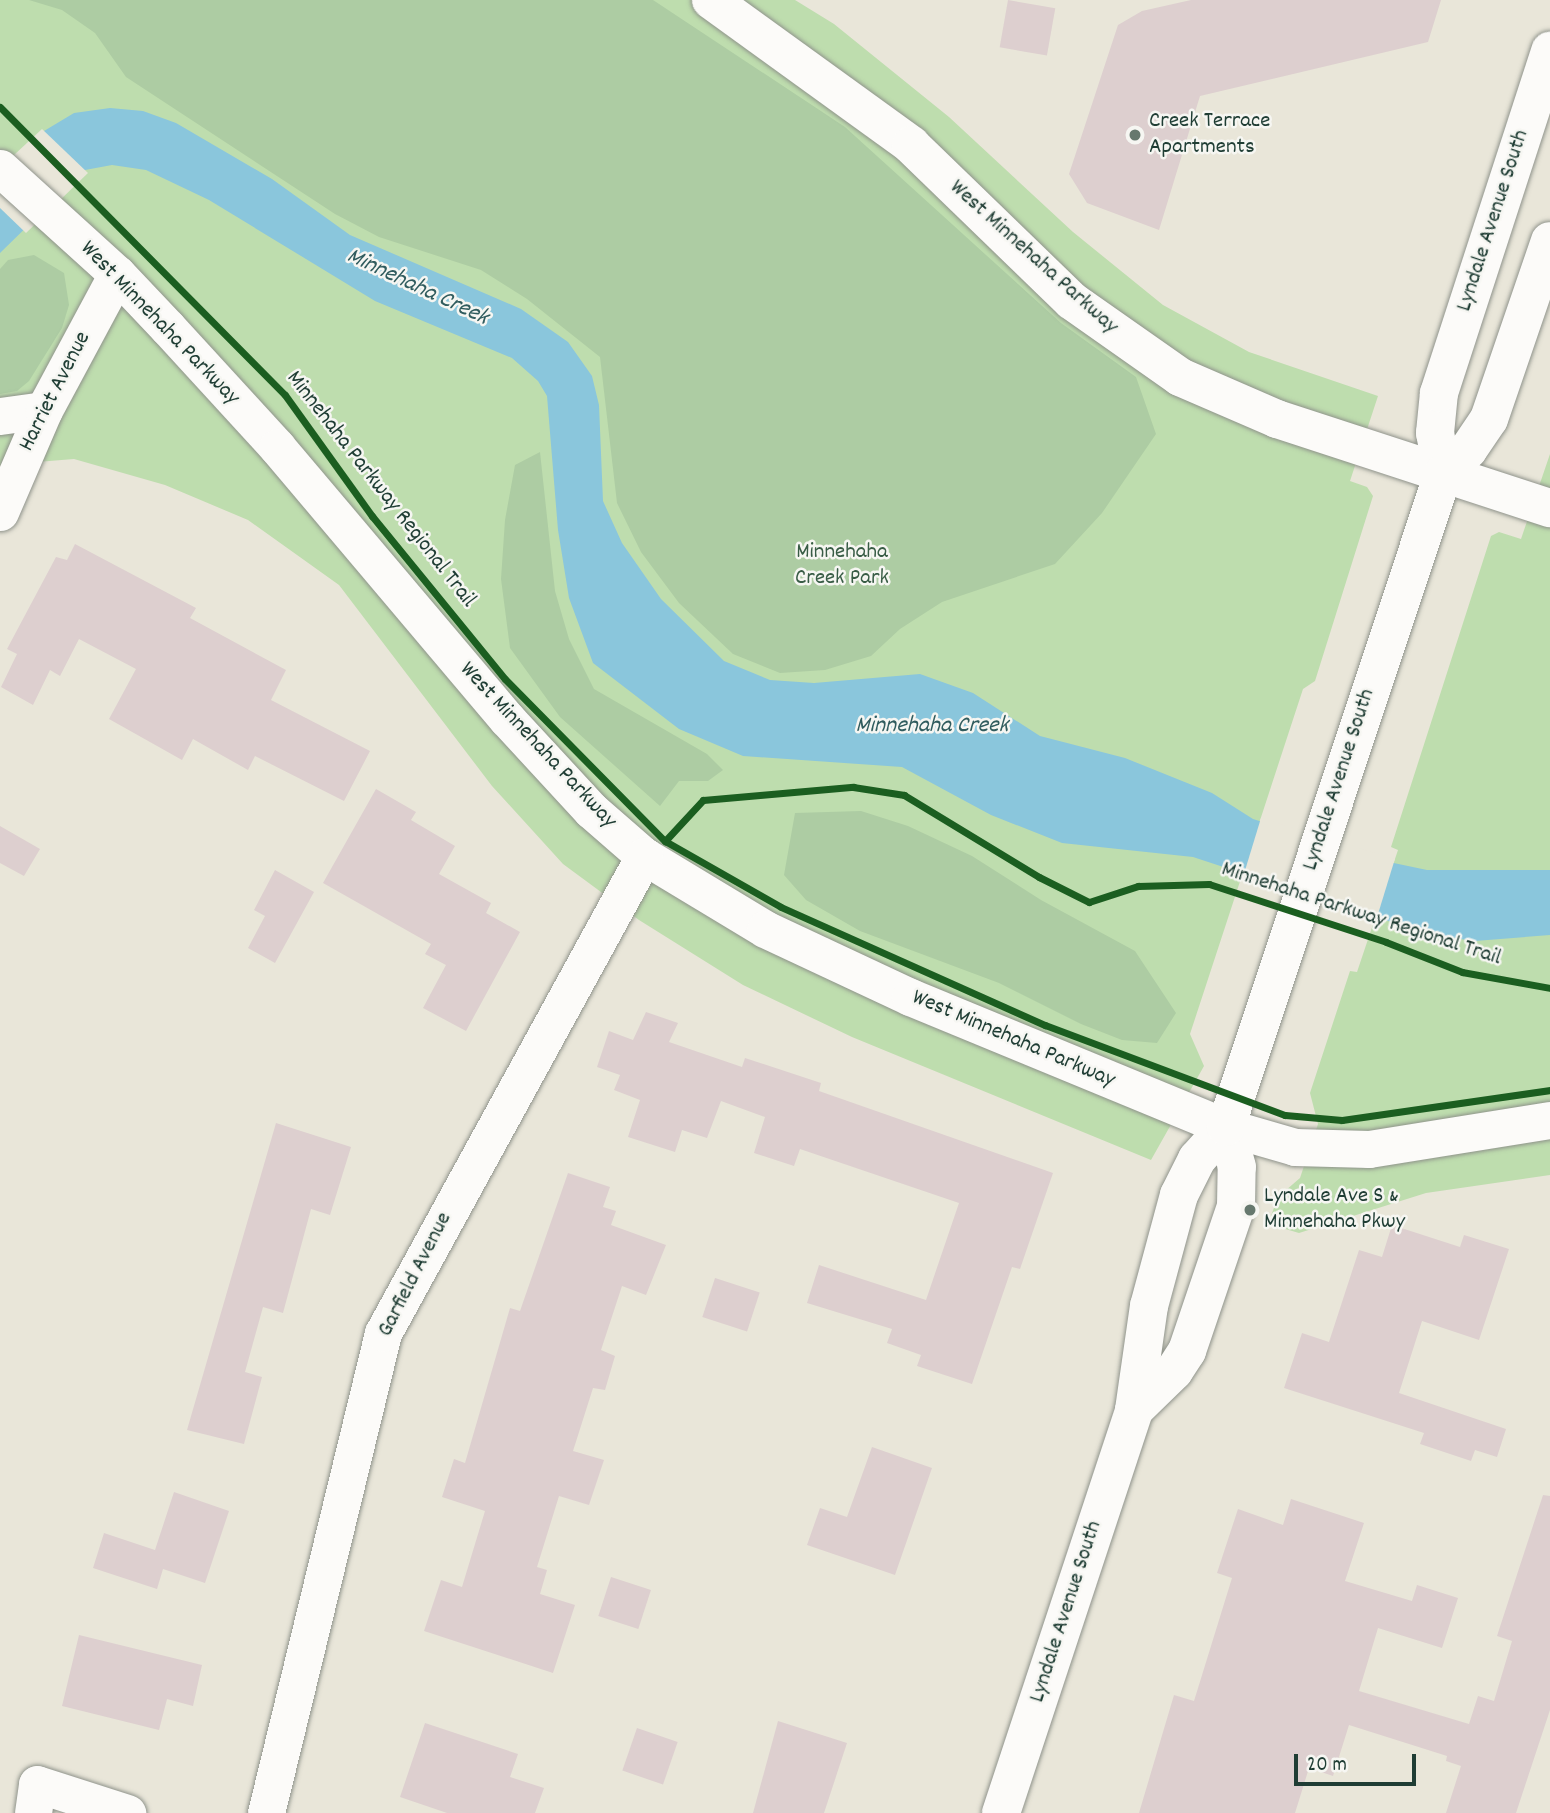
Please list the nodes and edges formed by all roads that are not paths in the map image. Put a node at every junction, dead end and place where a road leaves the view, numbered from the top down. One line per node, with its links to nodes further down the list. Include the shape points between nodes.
1 (711, 0): 8 (main road, West Minnehaha Parkway, via 911,145 1072,300 1130,345 1226,399)
2 (1550, 51): 8 (main road, Lyndale Avenue South, via 1438,393 1435,433)
3 (0, 168): 5 (street, West Minnehaha Parkway)
4 (1550, 241): 8 (main road, Lyndale Avenue South, via 1489,419 1468,450)
5 (117, 274): 6 (street, Harriet Avenue); 11 (street, West Minnehaha Parkway, via 277,447 507,719 591,810)
6 (44, 410): 7 (street); 10 (street, Harriet Avenue)
7 (0, 416)
8 (1443, 474): 9 (main road, West Minnehaha Parkway); 13 (main road, Lyndale Avenue South)
9 (1550, 508)
10 (0, 512)
11 (644, 856): 13 (street, West Minnehaha Parkway, via 765,929 910,997); 17 (street, Garfield Avenue, via 383,1333)
12 (1550, 1120): 13 (street, West Minnehaha Parkway, via 1346,1151 1294,1147)
13 (1226, 1127): 14 (main road, Lyndale Avenue South, via 1197,1159 1179,1195 1149,1306); 14 (main road, Lyndale Avenue South, via 1237,1167 1236,1206 1187,1351 1174,1371)
14 (1134, 1410): 18 (main road, Lyndale Avenue South)
15 (35, 1799): 16 (street)
16 (127, 1813)
17 (266, 1813)
18 (1001, 1813)

